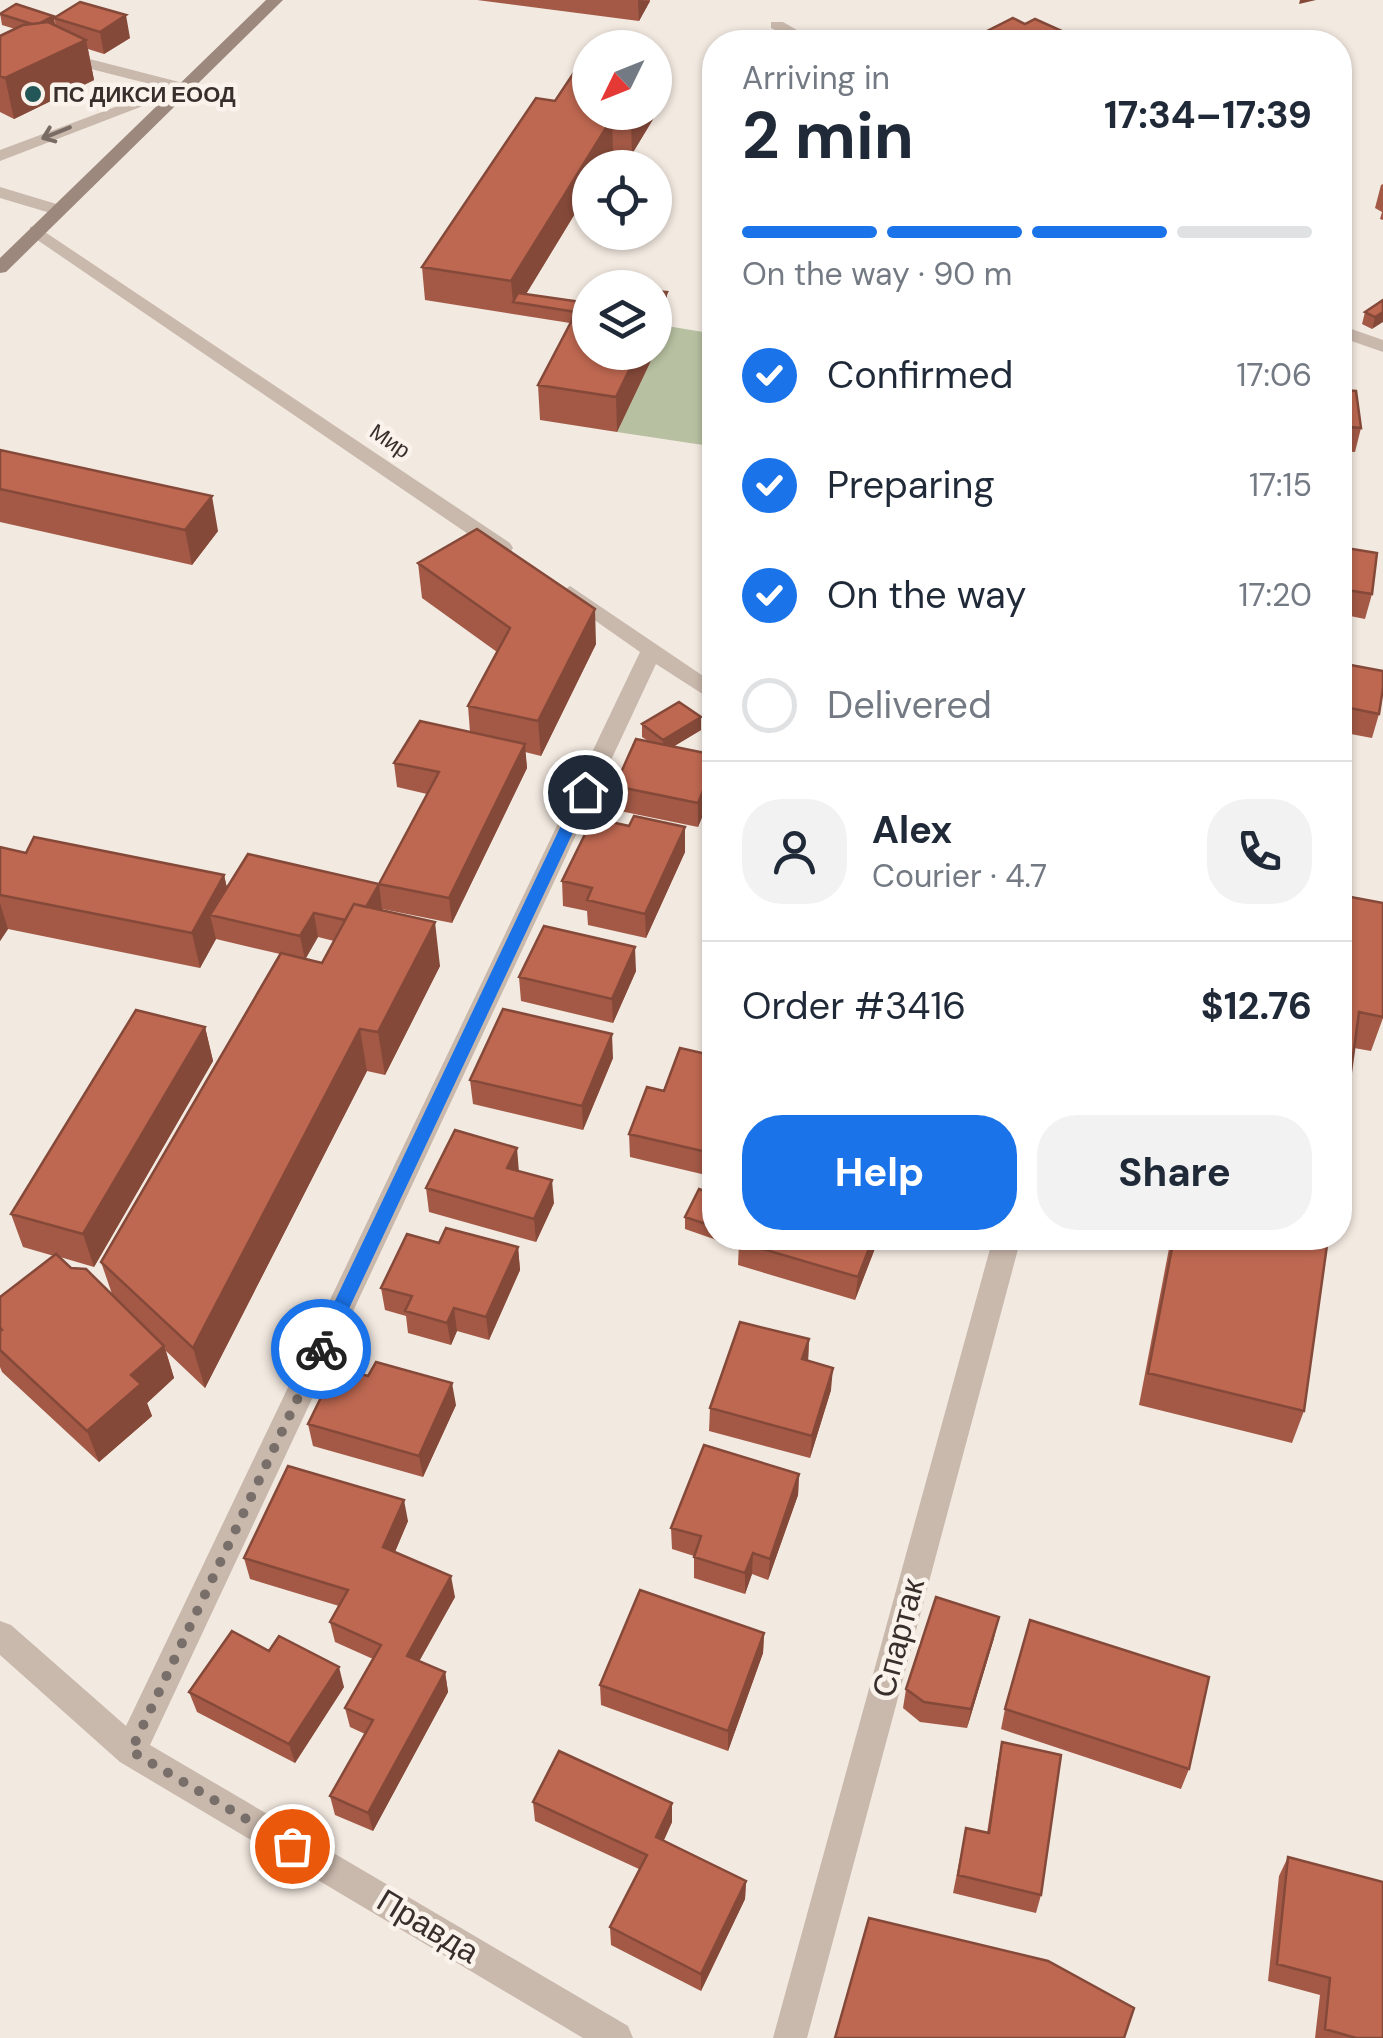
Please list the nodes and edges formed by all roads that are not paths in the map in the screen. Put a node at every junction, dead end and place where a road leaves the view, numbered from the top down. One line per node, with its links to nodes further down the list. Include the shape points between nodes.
1 (275, 0): 5 (main road)
2 (778, 24): 3 (street)
3 (789, 30)
4 (0, 40): 5 (street)
5 (181, 88): 6 (street, one-way to 6); 8 (main road)
6 (0, 156)
7 (0, 192): 8 (street)
8 (57, 210): 9 (main road)
9 (36, 230): 10 (main road); 13 (street, Мир)
10 (0, 268)
11 (1352, 334): 12 (street)
12 (1383, 346)
13 (522, 561)
14 (555, 583): 15 (street)
15 (652, 649): 16 (street); 19 (street)
16 (702, 686)
17 (1003, 1250): 21 (street, Спартак)
18 (0, 1635): 19 (street, Правда)
19 (131, 1751): 20 (street, Правда)
20 (616, 2038)
21 (790, 2038)

